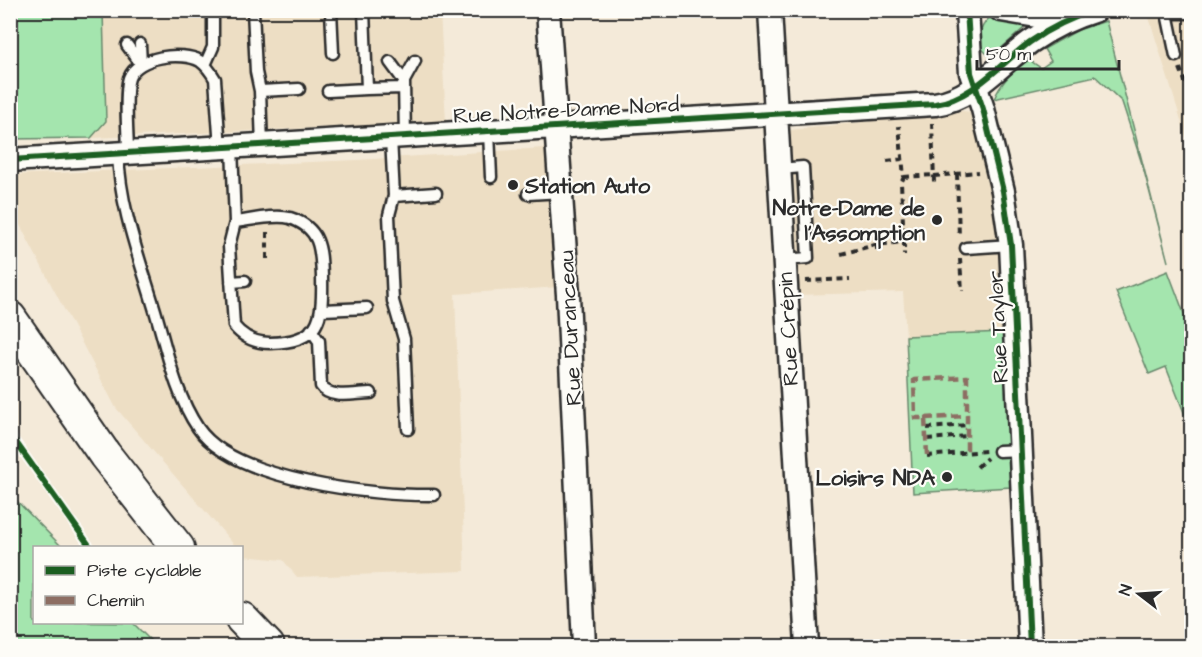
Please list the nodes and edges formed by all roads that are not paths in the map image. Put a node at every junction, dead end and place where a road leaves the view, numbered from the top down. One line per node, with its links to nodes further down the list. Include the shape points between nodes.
1 (213, 10): 20 (lane, via 213,47)
2 (253, 10): 25 (lane)
3 (331, 10): 15 (lane)
4 (364, 10): 24 (lane)
5 (548, 10): 28 (street, Rue Duranceau)
6 (770, 10): 27 (street, Rue Crépin)
7 (967, 10): 22 (street, Rue Taylor)
8 (1001, 10): 12 (street)
9 (1096, 10): 12 (street, Rue Notre-Dame Nord)
10 (1167, 12): 11 (lane); 16 (lane)
11 (1191, 13)
12 (1067, 21): 22 (street, Rue Notre-Dame Nord, via 1030,42)
13 (140, 44): 19 (lane)
14 (127, 45): 19 (lane)
15 (333, 53)
16 (1177, 58)
17 (415, 61): 21 (lane)
18 (390, 62): 21 (lane)
19 (141, 64): 20 (lane, via 181,57); 33 (lane, via 133,69 128,83)
20 (205, 65): 32 (lane, via 217,88)
21 (404, 85): 24 (lane); 30 (lane)
22 (975, 86): 27 (street, Rue Notre-Dame Nord, via 950,102); 41 (street, Rue Taylor, via 1003,191)
23 (299, 89): 25 (lane)
24 (367, 89): 26 (lane)
25 (260, 91): 31 (lane)
26 (328, 91)
27 (776, 115): 28 (street, Rue Notre-Dame Nord); 56 (street, Rue Crépin)
28 (557, 128): 29 (street, Rue Notre-Dame Nord); 36 (street, Rue Duranceau)
29 (489, 132): 30 (street, Rue Notre-Dame Nord); 35 (lane)
30 (398, 137): 31 (street, Rue Notre-Dame Nord); 39 (lane)
31 (262, 146): 32 (street, Rue Notre-Dame Nord)
32 (226, 147): 33 (street, Rue Notre-Dame Nord); 40 (lane)
33 (123, 154): 34 (street, Rue Notre-Dame Nord); 51 (lane, via 121,201 180,393 200,431 238,459 291,478 341,488)
34 (10, 160)
35 (491, 177)
36 (562, 192): 38 (lane); 55 (street, Rue Duranceau)
37 (436, 193): 39 (lane)
38 (528, 194)
39 (394, 196): 50 (lane, via 389,215 393,301 404,339)
40 (235, 222): 44 (lane, via 229,246); 46 (lane, via 288,218 308,227 319,240)
41 (1011, 245): 42 (lane); 57 (street, Rue Taylor, via 1010,450)
42 (966, 248)
43 (245, 281): 44 (lane)
44 (231, 282): 48 (lane, via 234,326 240,334 264,343 280,343 296,340)
45 (367, 308): 46 (lane)
46 (323, 310): 48 (lane)
47 (10, 318): 52 (street, via 98,446)
48 (311, 330): 49 (lane, via 318,341 323,390 332,394)
49 (371, 393)
50 (408, 429)
51 (434, 495)
52 (176, 546)
53 (243, 620): 54 (street)
54 (268, 646)
55 (584, 646)
56 (807, 646)
57 (1030, 646)

